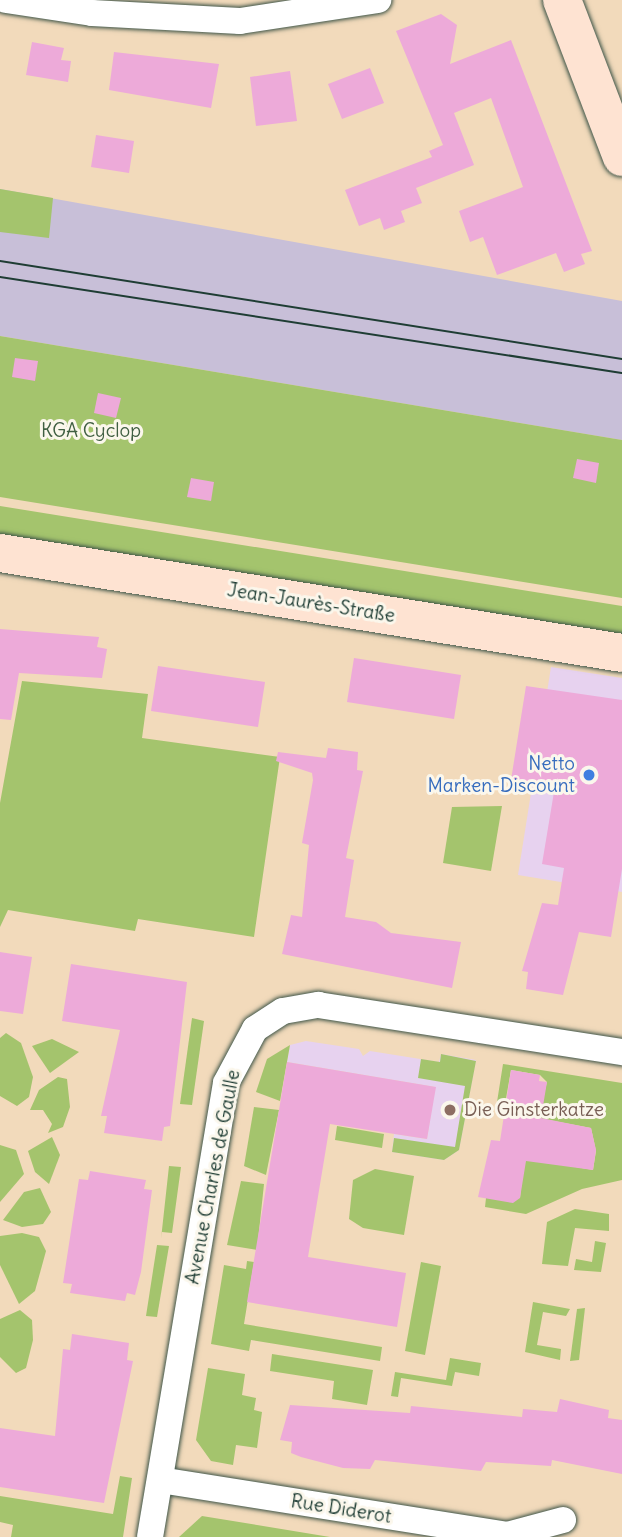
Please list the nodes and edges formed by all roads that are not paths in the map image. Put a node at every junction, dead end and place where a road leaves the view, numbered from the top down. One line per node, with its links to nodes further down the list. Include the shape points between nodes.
1 (6, 0): 2 (street, via 92,13 240,21)
2 (378, 0)
3 (562, 0): 4 (street)
4 (622, 157)
5 (0, 553): 6 (street, Jean-Jaurès-Straße)
6 (622, 653)
7 (622, 1052): 8 (street, Avenue Charles de Gaulle, via 318,1006 283,1011 255,1029 226,1083)
8 (160, 1480): 9 (street, Rue Diderot, via 507,1535); 10 (street, Avenue Charles de Gaulle)
9 (563, 1520)
10 (150, 1537)

